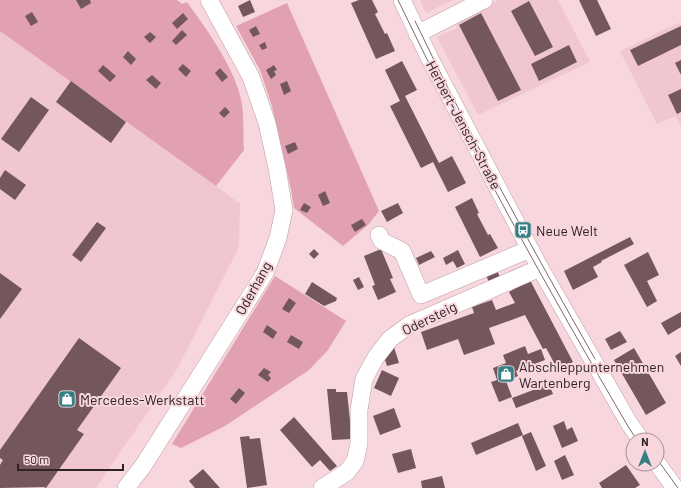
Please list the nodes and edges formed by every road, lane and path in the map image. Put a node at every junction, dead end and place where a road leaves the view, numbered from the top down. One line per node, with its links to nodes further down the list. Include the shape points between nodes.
1 (209, 0): 10 (street, Oderhang, via 251,77 267,123 284,210 278,238 264,274 143,466)
2 (402, 0): 4 (street, Herbert-Jensch-Straße)
3 (484, 0): 4 (street)
4 (417, 34): 6 (street, Herbert-Jensch-Straße)
5 (379, 235): 6 (street, via 382,241 402,251 421,295)
6 (530, 249): 7 (street, Herbert-Jensch-Straße)
7 (540, 268): 8 (street, Herbert-Jensch-Straße); 11 (street, Odersteig, via 409,325 390,339 364,379 359,410 359,444 355,461 347,472)
8 (636, 432)
9 (663, 472): 12 (street)
10 (126, 488)
11 (322, 488)
12 (675, 488)

